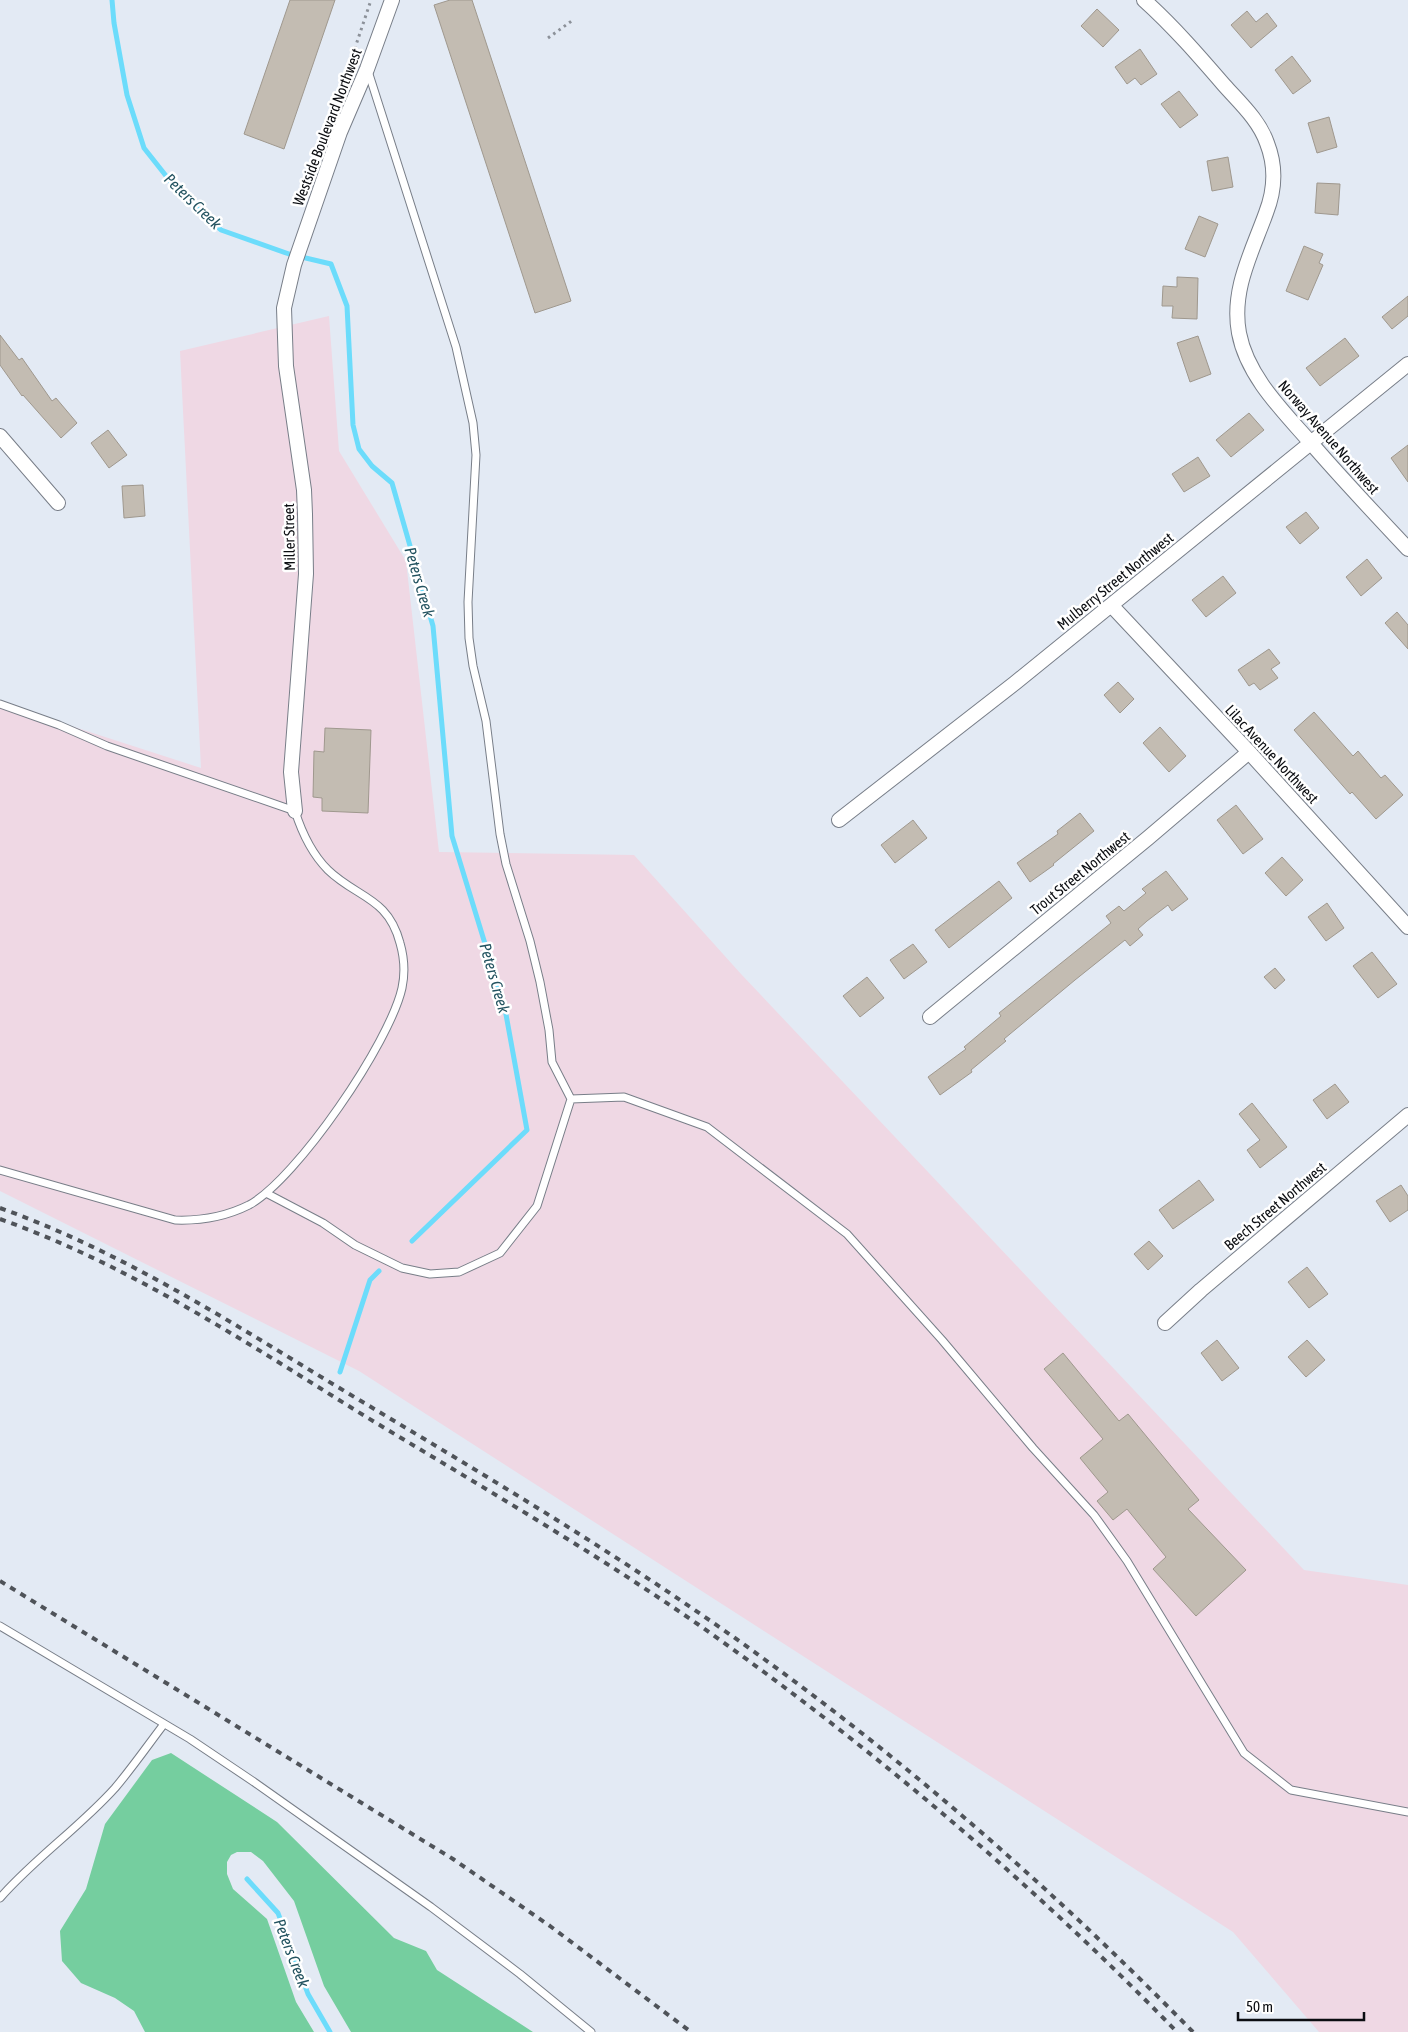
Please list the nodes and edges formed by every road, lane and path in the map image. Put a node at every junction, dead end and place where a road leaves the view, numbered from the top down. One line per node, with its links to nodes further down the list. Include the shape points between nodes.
1 (392, 0): 5 (street, Westside Boulevard Northwest)
2 (1144, 0): 9 (street, Norway Avenue Northwest, via 1258,124 1267,142 1274,181 1267,210 1240,282 1239,332 1261,383)
3 (573, 20): 4 (path)
4 (548, 38)
5 (367, 69): 6 (street, Westside Boulevard Northwest, via 340,132); 19 (lane, via 456,347 473,423 476,455 468,602 473,666 486,721 506,864 540,982 552,1062)
6 (294, 265): 15 (street, Miller Street, via 284,308 284,333 304,490 306,557 292,772)
7 (1408, 364): 9 (street, Mulberry Street Northwest)
8 (0, 436): 10 (street)
9 (1310, 443): 11 (street, Norway Avenue Northwest); 12 (street, Mulberry Street Northwest)
10 (58, 503)
11 (1408, 549)
12 (1111, 605): 14 (street, Lilac Avenue Northwest); 16 (street, Mulberry Street Northwest)
13 (0, 704): 15 (lane, via 59,724 107,746)
14 (1248, 752): 17 (street, Lilac Avenue Northwest); 18 (street, Trout Street Northwest)
15 (295, 811): 22 (lane, via 302,833 328,870 382,908 392,922 404,963 402,988 372,1058 316,1137)
16 (839, 820)
17 (1408, 927)
18 (930, 1017)
19 (571, 1099): 22 (lane, via 537,1206 500,1253 459,1272 430,1274 402,1268 355,1245 323,1223); 26 (lane, via 624,1097 707,1127 847,1234 1094,1515 1127,1560 1244,1753 1291,1790)
20 (1408, 1115): 23 (street, Beech Street Northwest)
21 (0, 1170): 22 (lane, via 176,1220 207,1219 231,1213)
22 (266, 1193)
23 (1165, 1323)
24 (0, 1626): 25 (lane)
25 (164, 1724): 27 (lane, via 115,1788 21,1874); 28 (lane, via 254,1782 431,1907)
26 (1408, 1812)
27 (0, 1898)
28 (592, 2032)

